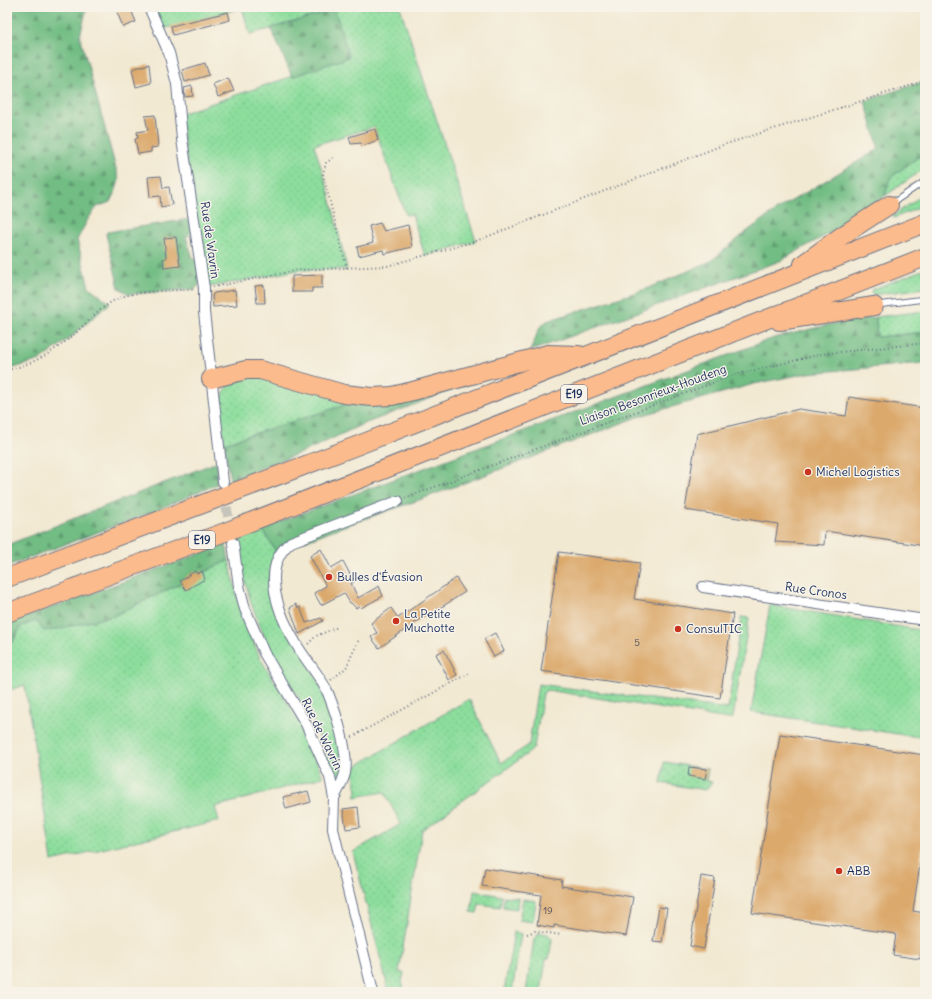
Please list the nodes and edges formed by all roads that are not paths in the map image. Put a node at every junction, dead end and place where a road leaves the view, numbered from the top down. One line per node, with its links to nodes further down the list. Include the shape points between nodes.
1 (149, 7): 11 (street, Rue de Wavrin, via 169,53 177,84 182,139 204,288)
2 (925, 181): 3 (lane)
3 (889, 205): 6 (highway)
4 (925, 223): 6 (highway)
5 (925, 257): 9 (highway, E19)
6 (783, 278): 10 (highway)
7 (925, 299): 8 (lane)
8 (874, 306): 9 (highway)
9 (752, 325): 17 (highway, E19, via 225,532)
10 (588, 355): 11 (highway, via 548,354 392,396 359,397 260,370 246,370); 15 (highway)
11 (211, 379): 12 (street, Rue de Wavrin)
12 (223, 482)
13 (398, 500): 19 (street, via 291,542 280,553 273,570 275,592 288,629 328,693 343,742 346,771)
14 (233, 542): 19 (street, Rue de Wavrin, via 245,609 264,653 306,724 330,777)
15 (7, 578)
16 (703, 587): 18 (street, Rue Cronos)
17 (7, 613)
18 (925, 620)
19 (334, 798): 20 (street, Rue de Wavrin, via 333,829)
20 (373, 992)

